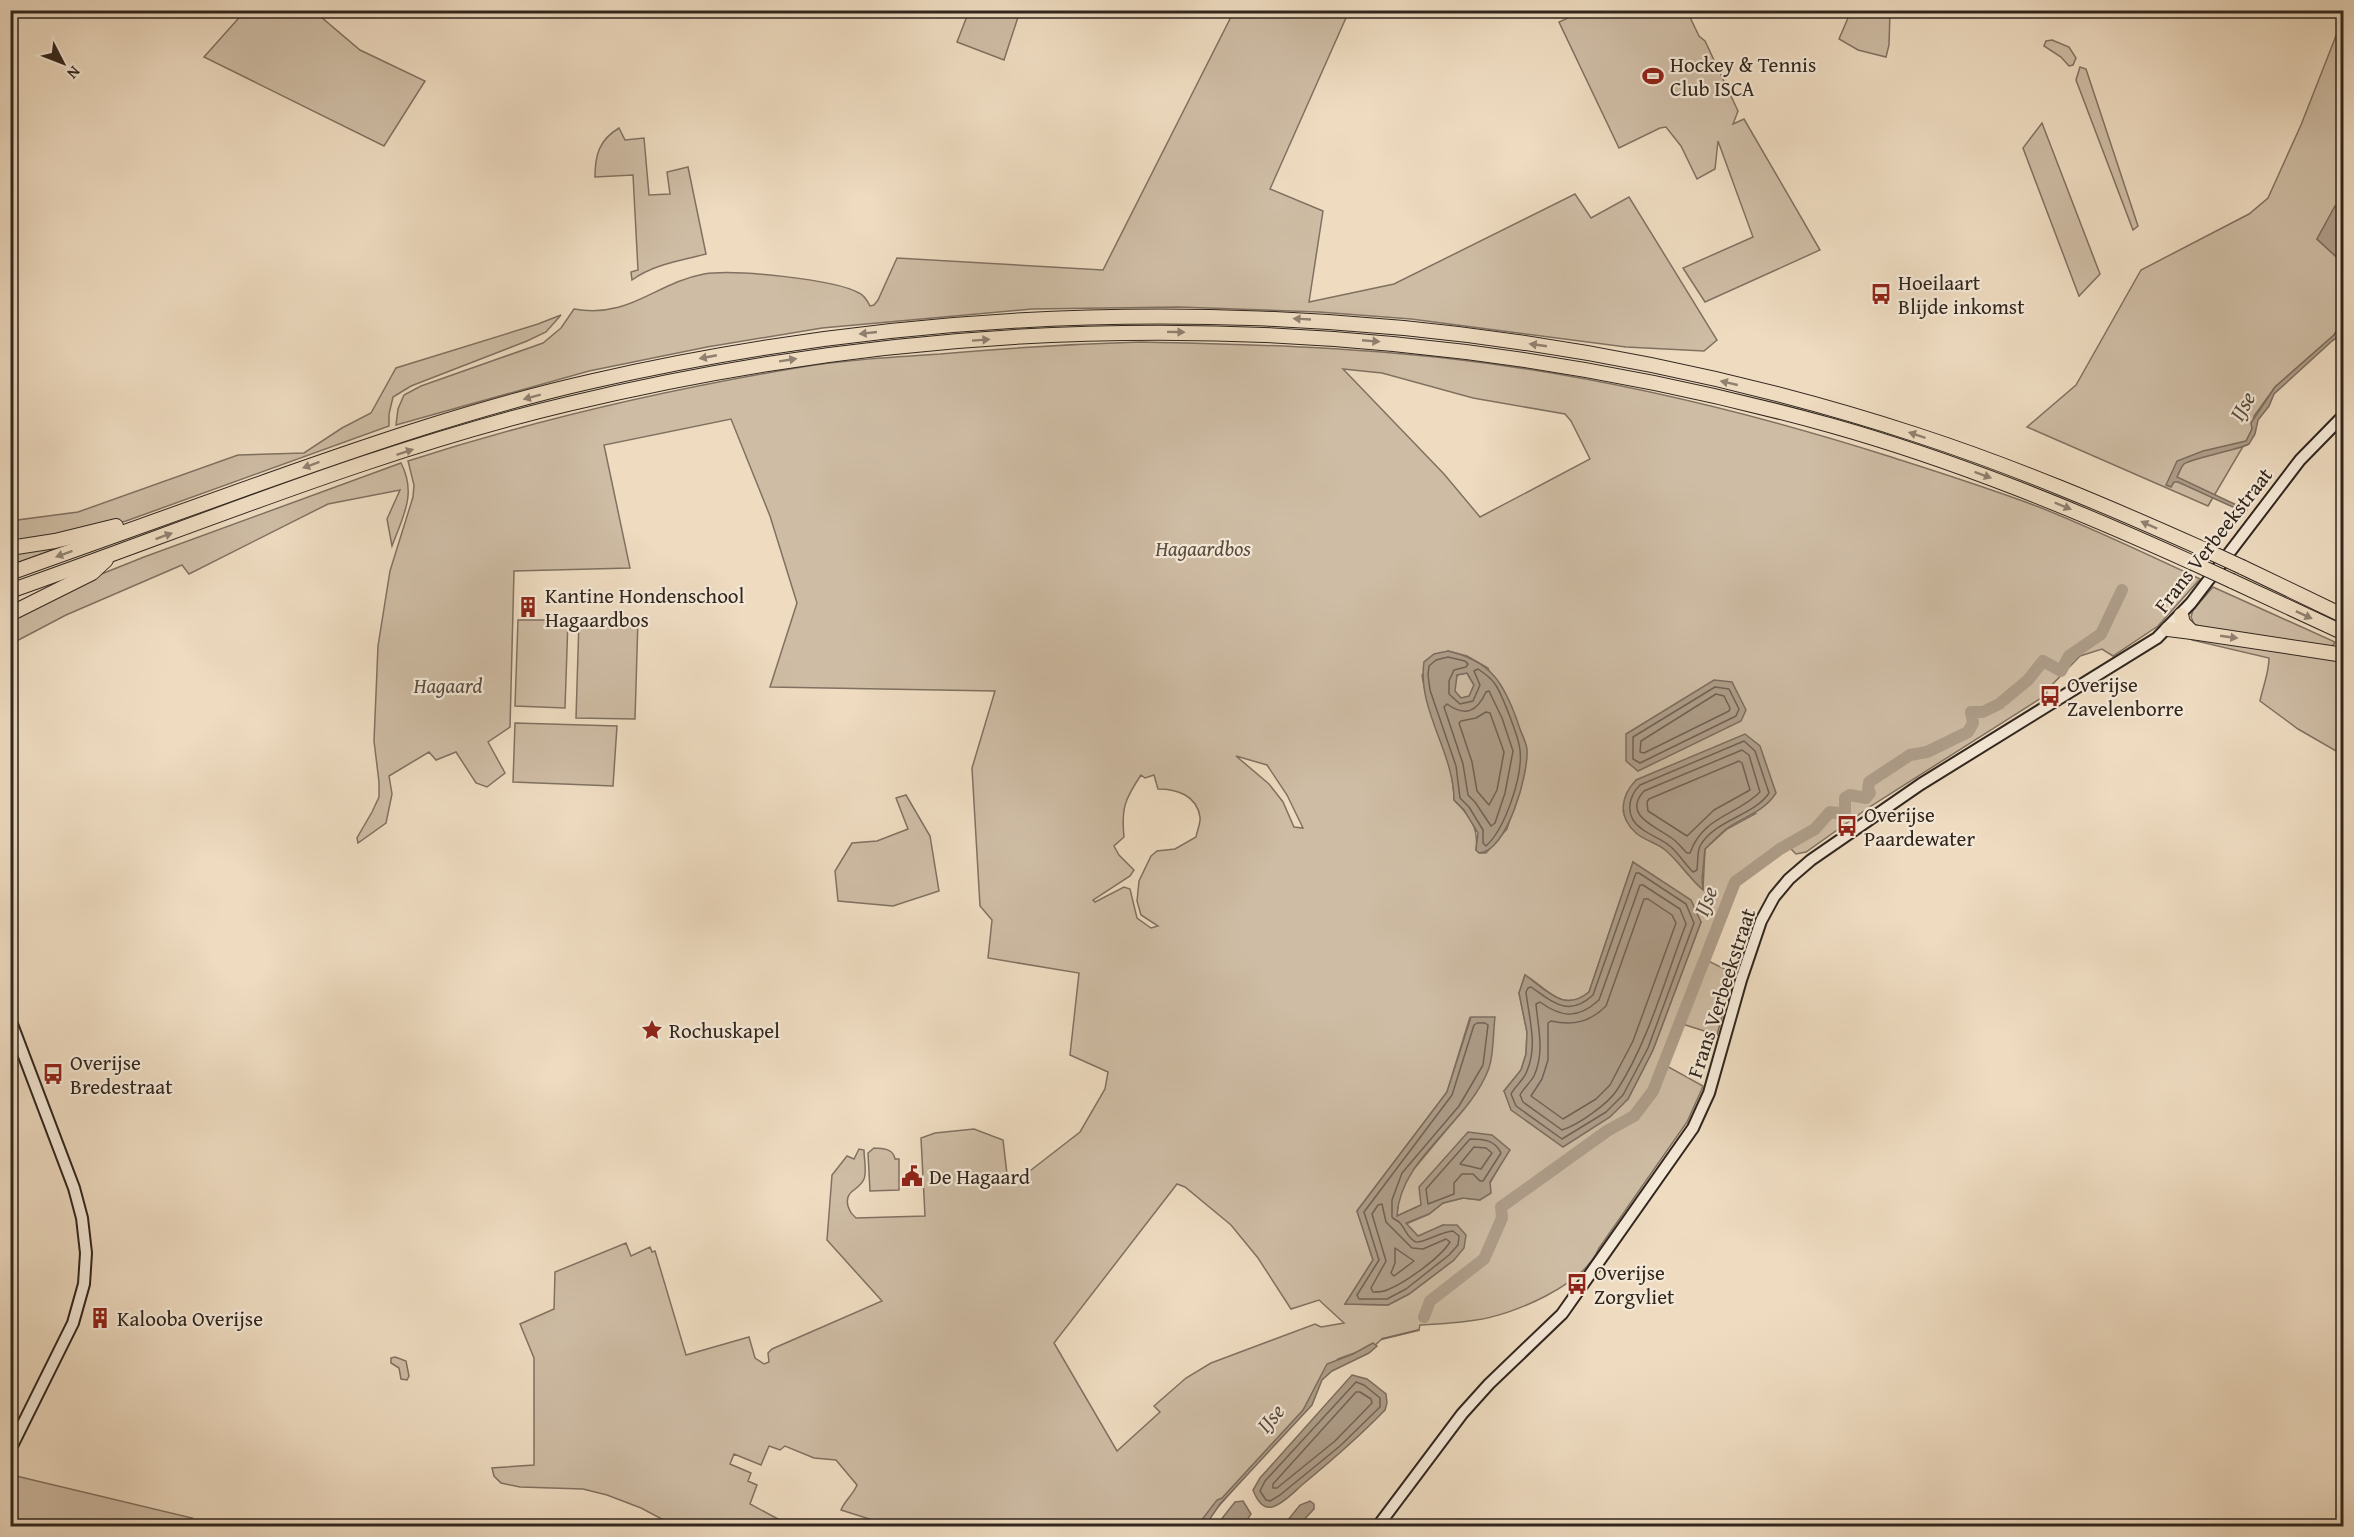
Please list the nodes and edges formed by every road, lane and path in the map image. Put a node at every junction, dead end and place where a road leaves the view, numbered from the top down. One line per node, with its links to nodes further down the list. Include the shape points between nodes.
1 (2343, 415): 8 (main road, Frans Verbeekstraat, via 2300,460)
2 (159, 520): 3 (highway, via 136,521 87,535); 5 (highway, one-way to 5); 9 (highway, one-way to 2, bridge, via 2106,506 1972,454 1842,412 1657,366 1574,351 1422,330 1308,320 1062,317 908,328 738,351 589,382 475,412 366,446)
3 (10, 548)
4 (109, 556): 6 (highway); 7 (highway, via 92,573); 12 (highway, one-way to 12, bridge, via 366,464 477,429 659,383 822,355 1063,334 1309,336 1524,360 1654,382 1837,428 1957,466 2099,520)
5 (10, 573)
6 (10, 591)
7 (10, 614)
8 (2181, 615): 10 (main road, Frans Verbeekstraat); 11 (highway)
9 (2343, 616)
10 (2168, 629): 11 (highway); 16 (main road, Frans Verbeekstraat, via 2147,646 1921,783 1811,860 1785,883 1761,921 1709,1093 1693,1128 1562,1314 1462,1414)
11 (2192, 632): 13 (highway, one-way to 13)
12 (2343, 633)
13 (2343, 655)
14 (10, 1019): 15 (main road, via 74,1188 86,1253 84,1284 73,1323)
15 (10, 1450)
16 (1378, 1527)

